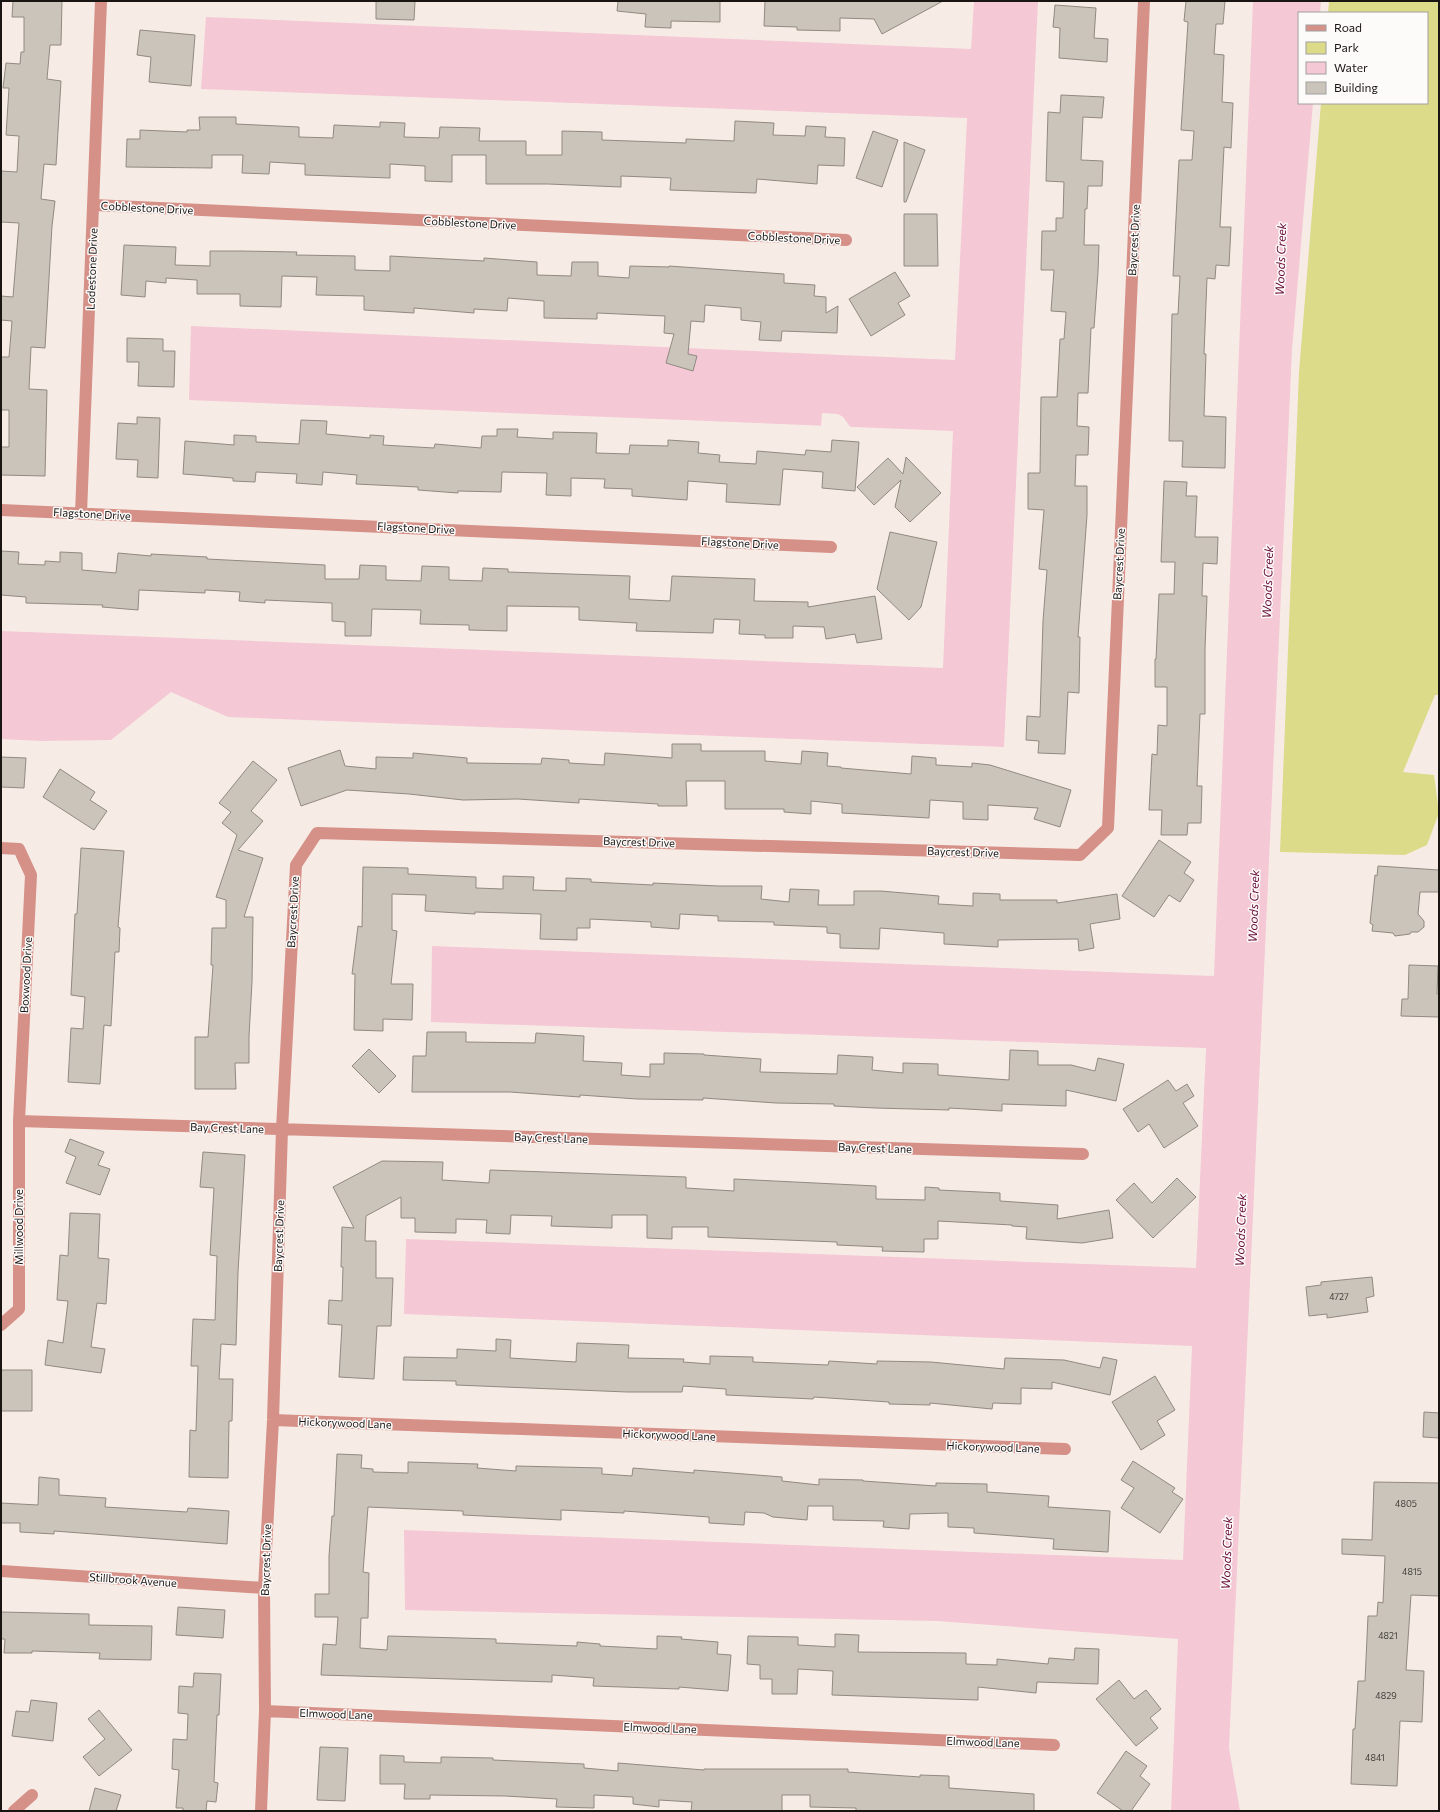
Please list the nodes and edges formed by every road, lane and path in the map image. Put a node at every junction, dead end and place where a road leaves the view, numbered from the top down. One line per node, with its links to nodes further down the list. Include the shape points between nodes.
1 (101, 1): 3 (street, Lodestone Drive)
2 (1144, 1): 10 (street, Baycrest Drive, via 1108,828 1080,855 317,833 296,865)
3 (94, 205): 4 (street, Cobblestone Drive); 6 (street, Lodestone Drive)
4 (846, 240)
5 (1, 510): 6 (street, Flagstone Drive)
6 (82, 514): 7 (street, Flagstone Drive)
7 (831, 547)
8 (1, 848): 9 (street, Boxwood Drive, via 19,849 31,875)
9 (19, 1121): 10 (street, Bay Crest Lane); 12 (street, Millwood Drive, via 19,1309)
10 (282, 1129): 11 (street, Bay Crest Lane); 13 (street, Baycrest Drive)
11 (1083, 1154)
12 (1, 1325)
13 (273, 1420): 14 (street, Hickorywood Lane); 16 (street, Baycrest Drive)
14 (1065, 1449)
15 (1, 1571): 16 (street, Stillbrook Avenue)
16 (264, 1588): 17 (street, Baycrest Drive)
17 (265, 1711): 18 (street, Elmwood Lane); 21 (street, Baycrest Drive)
18 (1054, 1745)
19 (32, 1795): 20 (street)
20 (14, 1811)
21 (261, 1811)

